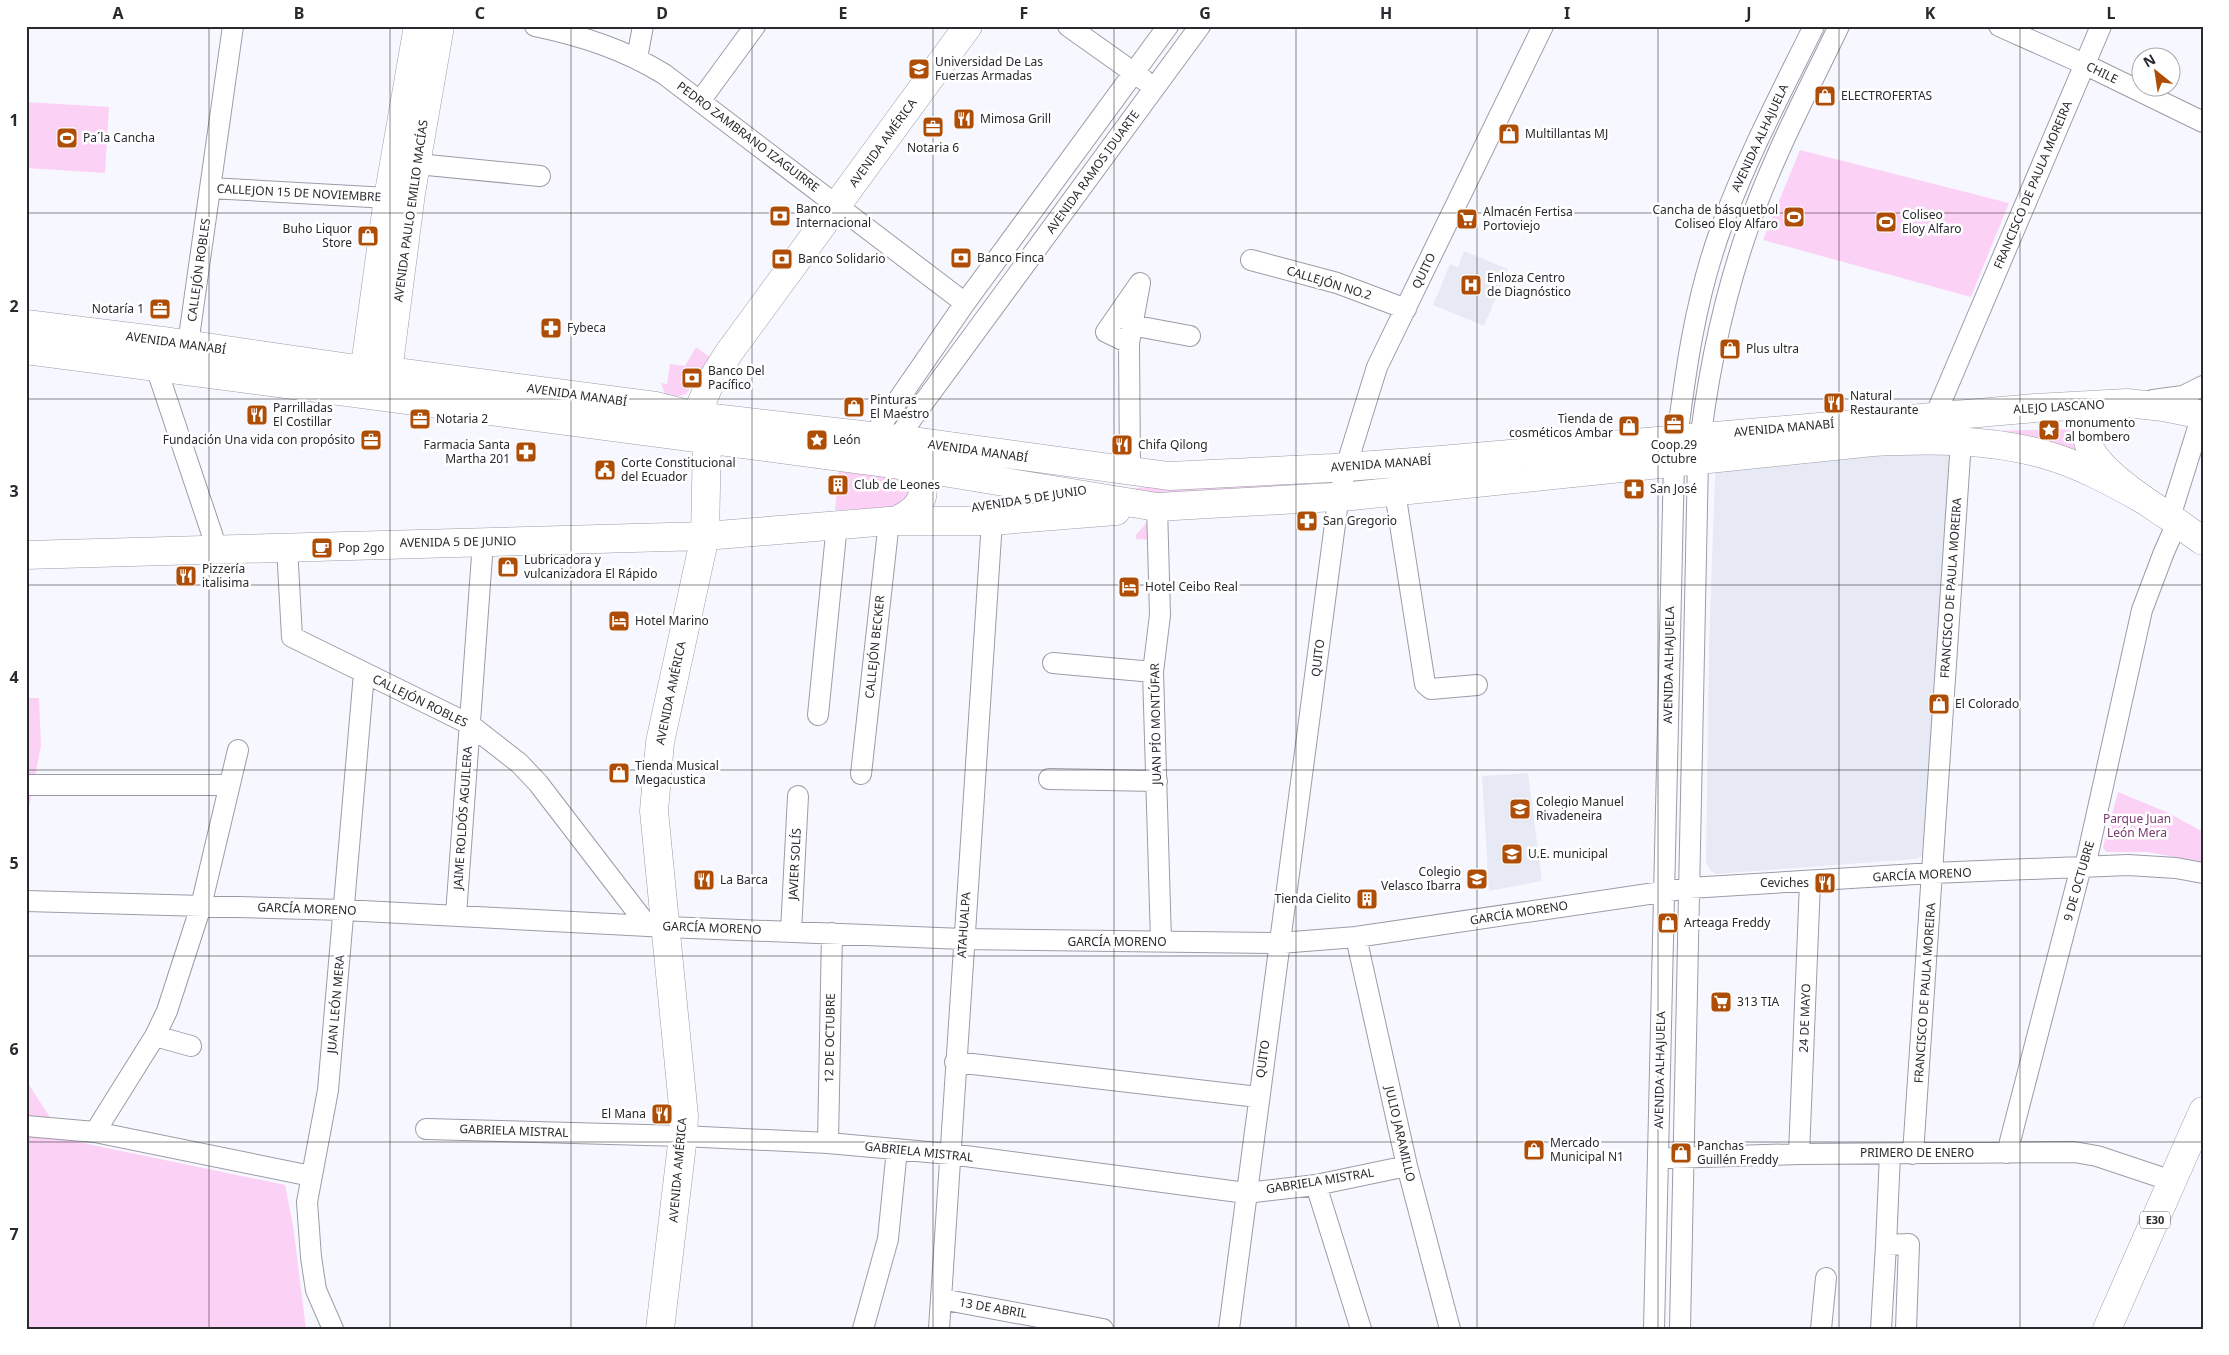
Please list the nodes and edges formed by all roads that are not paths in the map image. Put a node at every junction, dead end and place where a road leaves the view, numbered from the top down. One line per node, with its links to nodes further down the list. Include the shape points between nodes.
1 (233, 26): 24 (street, CALLEJÓN ROBLES)
2 (418, 26): 25 (main road, AVENIDA PAULO EMILIO MACÍAS)
3 (440, 26): 22 (main road, AVENIDA PAULO EMILIO MACÍAS)
4 (535, 26): 16 (street, PEDRO ZAMBRANO IZAGUIRRE, via 593,40)
5 (643, 26): 16 (street)
6 (755, 26): 20 (street)
7 (968, 26): 26 (main road, AVENIDA AMÉRICA)
8 (1068, 26): 18 (street)
9 (1168, 26): 18 (street, AVENIDA RAMOS IDUARTE)
10 (1200, 26): 19 (street, AVENIDA RAMOS IDUARTE)
11 (1543, 26): 29 (street, QUITO)
12 (1814, 26): 43 (street, AVENIDA ALHAJUELA, via 1722,224 1708,269 1697,320)
13 (1839, 26): 43 (street, AVENIDA ALHAJUELA, via 1780,148 1745,238)
14 (1999, 26): 17 (street, CHILE)
15 (2100, 26): 17 (street, FRANCISCO DE PAULA MOREIRA)
16 (637, 58): 20 (street, PEDRO ZAMBRANO IZAGUIRRE)
17 (2084, 64): 21 (street, CHILE); 41 (street, FRANCISCO DE PAULA MOREIRA)
18 (1134, 73): 19 (street); 28 (street, AVENIDA RAMOS IDUARTE)
19 (1155, 88): 44 (street, AVENIDA RAMOS IDUARTE)
20 (700, 101): 26 (street, PEDRO ZAMBRANO IZAGUIRRE)
21 (2203, 122)
22 (417, 164): 23 (street); 35 (main road, AVENIDA PAULO EMILIO MACÍAS)
23 (540, 176)
24 (210, 188): 25 (street, CALLEJON 15 DE NOVIEMBRE); 32 (street, CALLEJÓN ROBLES)
25 (388, 198): 35 (main road, AVENIDA PAULO EMILIO MACÍAS)
26 (837, 205): 28 (street, PEDRO ZAMBRANO IZAGUIRRE); 40 (main road, AVENIDA AMÉRICA, via 710,383)
27 (1251, 260): 29 (street, CALLEJÓN NO.2, via 1337,283)
28 (966, 303): 44 (street, AVENIDA RAMOS IDUARTE)
29 (1406, 309): 45 (street, QUITO, via 1378,367)
30 (26, 324): 32 (main road, AVENIDA MANABÍ)
31 (1190, 336): 46 (street, via 1130,334)
32 (188, 344): 34 (street); 35 (main road, AVENIDA MANABÍ)
33 (26, 350): 34 (main road, AVENIDA MANABÍ)
34 (156, 367): 35 (main road, AVENIDA MANABÍ); 61 (street)
35 (375, 382): 40 (main road, AVENIDA MANABÍ, via 656,406)
36 (2203, 386): 37 (street, ALEJO LASCANO)
37 (2183, 396): 38 (street, ALEJO LASCANO); 39 (street, ALEJO LASCANO)
38 (2126, 403): 39 (main road); 41 (main road, ALEJO LASCANO); 51 (main road, via 2095,416 2087,432 2087,441 2096,458)
39 (2202, 408): 54 (street, 9 DE OCTUBRE)
40 (702, 428): 44 (main road, AVENIDA MANABÍ); 57 (main road, AVENIDA AMÉRICA)
41 (1931, 428): 42 (main road); 43 (main road, AVENIDA MANABÍ)
42 (1961, 441): 51 (main road, via 2044,454 2091,472); 77 (street, FRANCISCO DE PAULA MOREIRA)
43 (1687, 449): 45 (main road, AVENIDA MANABÍ); 48 (main road, AVENIDA MANABÍ); 80 (street, AVENIDA ALHAJUELA); 81 (street, AVENIDA ALHAJUELA)
44 (881, 453): 46 (main road, AVENIDA MANABÍ); 49 (main road, AVENIDA MANABÍ); 53 (main road, via 916,475 923,494 914,510)
45 (1346, 467): 47 (main road, AVENIDA MANABÍ); 50 (street, QUITO)
46 (1130, 472): 47 (main road, AVENIDA MANABÍ)
47 (1169, 476): 49 (main road, AVENIDA 5 DE JUNIO)
48 (1395, 492): 50 (main road, AVENIDA MANABÍ); 66 (street, via 1425,684 1431,689)
49 (1072, 493): 52 (main road, AVENIDA MANABÍ); 53 (main road, AVENIDA 5 DE JUNIO)
50 (1339, 497): 52 (main road, AVENIDA MANABÍ); 92 (street, QUITO)
51 (2144, 500): 54 (main road)
52 (1157, 507): 55 (main road, AVENIDA 5 DE JUNIO); 64 (street, JUAN PÍO MONTÚFAR, via 1160,615)
53 (895, 519): 55 (main road, AVENIDA 5 DE JUNIO); 56 (main road, AVENIDA 5 DE JUNIO); 70 (street, CALLEJÓN BECKER)
54 (2174, 520): 58 (main road); 76 (street, 9 DE OCTUBRE, via 2142,610)
55 (992, 521): 90 (street, ATAHUALPA)
56 (837, 524): 57 (main road, AVENIDA 5 DE JUNIO); 67 (street)
57 (705, 536): 59 (main road, AVENIDA 5 DE JUNIO); 86 (main road, AVENIDA AMÉRICA, via 657,766 654,811)
58 (2203, 541)
59 (483, 542): 60 (main road, AVENIDA 5 DE JUNIO); 68 (street, JAIME ROLDÓS AGUILERA)
60 (287, 547): 61 (main road, AVENIDA 5 DE JUNIO); 65 (street, CALLEJÓN ROBLES, via 292,637)
61 (217, 550): 62 (main road, AVENIDA 5 DE JUNIO)
62 (26, 556)
63 (1053, 663): 64 (street)
64 (1153, 672): 72 (street, JUAN PÍO MONTÚFAR)
65 (364, 673): 68 (street, CALLEJÓN ROBLES); 84 (street, JUAN LEÓN MERA)
66 (1477, 685)
67 (818, 715)
68 (469, 724): 85 (street, JAIME ROLDÓS AGUILERA); 86 (street, CALLEJÓN ROBLES, via 519,763 538,783)
69 (238, 750): 74 (street)
70 (861, 774)
71 (1049, 779): 72 (street)
72 (1157, 781): 91 (street, JUAN PÍO MONTÚFAR)
73 (26, 785): 74 (street)
74 (229, 785): 83 (street)
75 (798, 796): 87 (street, JAVIER SOLÍS)
76 (2083, 867): 77 (street, GARCÍA MORENO); 78 (street, GARCÍA MORENO, via 2154,866); 104 (street, 9 DE OCTUBRE)
77 (1933, 873): 79 (street, GARCÍA MORENO); 108 (street, FRANCISCO DE PAULA MOREIRA)
78 (2203, 873)
79 (1810, 882): 80 (street, GARCÍA MORENO); 106 (street, 24 DE MAYO)
80 (1689, 888): 81 (street, GARCÍA MORENO); 109 (street, AVENIDA ALHAJUELA)
81 (1664, 891): 89 (street, GARCÍA MORENO); 110 (street, AVENIDA ALHAJUELA)
82 (26, 901): 83 (street, GARCÍA MORENO)
83 (201, 906): 84 (street, GARCÍA MORENO); 93 (street, via 167,1011)
84 (344, 910): 85 (street, GARCÍA MORENO); 112 (street, JUAN LEÓN MERA, via 328,1090)
85 (456, 915): 86 (street, GARCÍA MORENO)
86 (657, 926): 87 (street, GARCÍA MORENO); 101 (main road, AVENIDA AMÉRICA, via 683,1099)
87 (791, 931): 88 (street, GARCÍA MORENO)
88 (832, 933): 90 (street, GARCÍA MORENO); 102 (street, 12 DE OCTUBRE)
89 (1356, 937): 92 (street, GARCÍA MORENO); 111 (street, JULIO JARAMILLO)
90 (963, 940): 91 (street, GARCÍA MORENO); 95 (street, ATAHUALPA)
91 (1161, 941): 92 (street, GARCÍA MORENO)
92 (1280, 943): 96 (street, QUITO)
93 (155, 1036): 94 (street); 100 (street)
94 (191, 1046)
95 (955, 1062): 96 (street); 105 (street, ATAHUALPA)
96 (1258, 1097): 115 (street, QUITO)
97 (2203, 1111): 113 (main road, E30)
98 (26, 1126): 100 (street)
99 (426, 1128): 101 (street, GABRIELA MISTRAL)
100 (96, 1132): 112 (street)
101 (683, 1136): 102 (street, GABRIELA MISTRAL); 120 (main road, AVENIDA AMÉRICA)
102 (828, 1143): 103 (street, GABRIELA MISTRAL)
103 (897, 1149): 105 (street, GABRIELA MISTRAL); 121 (street, via 888,1239)
104 (2006, 1153): 108 (street, PRIMERO DE ENERO); 113 (street, PRIMERO DE ENERO, via 2086,1154)
105 (950, 1154): 115 (street, GABRIELA MISTRAL); 118 (street, ATAHUALPA)
106 (1799, 1154): 107 (street, PRIMERO DE ENERO); 109 (street, PRIMERO DE ENERO)
107 (1890, 1154): 108 (street, PRIMERO DE ENERO); 116 (street)
108 (1913, 1154)
109 (1683, 1158): 110 (street, PRIMERO DE ENERO); 128 (street, AVENIDA ALHAJUELA)
110 (1658, 1159): 127 (street, AVENIDA ALHAJUELA)
111 (1407, 1166): 114 (street, GABRIELA MISTRAL); 126 (street, JULIO JARAMILLO)
112 (311, 1176): 119 (street, JUAN LEÓN MERA, via 308,1202 311,1257 316,1290)
113 (2172, 1181): 132 (main road, E30)
114 (1316, 1184): 115 (street, GABRIELA MISTRAL); 125 (street)
115 (1246, 1193): 124 (street, QUITO)
116 (1886, 1245): 130 (street); 131 (street, via 1909,1244)
117 (1826, 1278): 129 (street)
118 (941, 1299): 122 (street, ATAHUALPA); 123 (street, 13 DE ABRIL)
119 (333, 1329)
120 (660, 1329)
121 (863, 1329)
122 (939, 1329)
123 (1103, 1329)
124 (1229, 1329)
125 (1361, 1329)
126 (1450, 1329)
127 (1654, 1329)
128 (1680, 1329)
129 (1822, 1329)
130 (1881, 1329)
131 (1906, 1329)
132 (2107, 1329)

